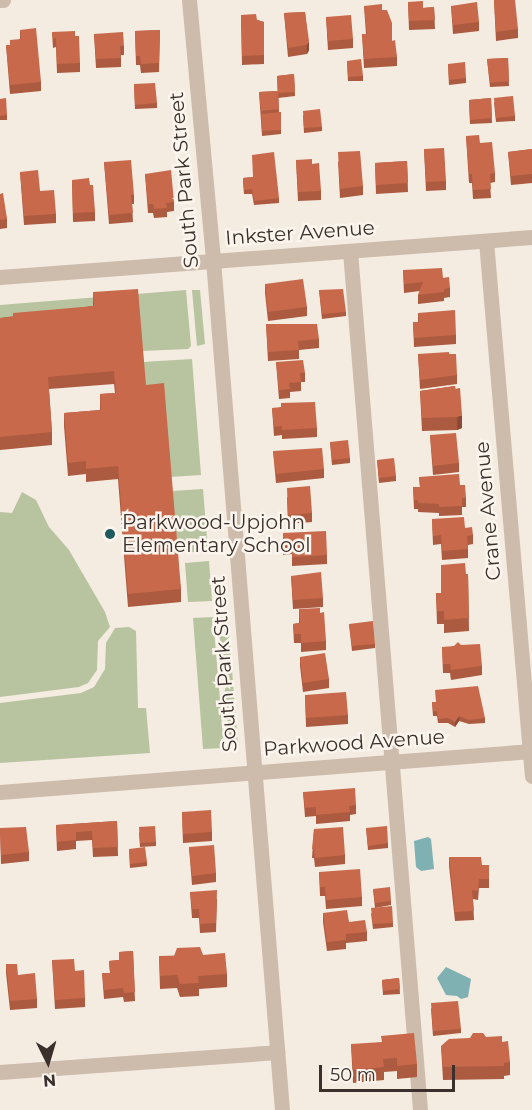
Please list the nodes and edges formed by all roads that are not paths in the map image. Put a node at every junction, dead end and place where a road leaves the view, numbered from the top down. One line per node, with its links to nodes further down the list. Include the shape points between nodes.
1 (189, 0): 5 (street, South Park Street)
2 (532, 237): 3 (street, Inkster Avenue)
3 (486, 241): 4 (street, Inkster Avenue); 7 (street, Crane Avenue)
4 (350, 251): 5 (street, Inkster Avenue); 8 (street)
5 (213, 260): 6 (street, Inkster Avenue); 9 (street, South Park Street)
6 (0, 277)
7 (531, 751): 8 (street, Parkwood Avenue); 10 (street, Crane Avenue)
8 (392, 761): 9 (street, Parkwood Avenue); 15 (street)
9 (254, 771): 11 (street, Parkwood Avenue); 12 (street, South Park Street)
10 (532, 777)
11 (0, 792)
12 (278, 1052): 13 (street); 14 (street, South Park Street)
13 (0, 1072)
14 (282, 1110)
15 (420, 1110)

